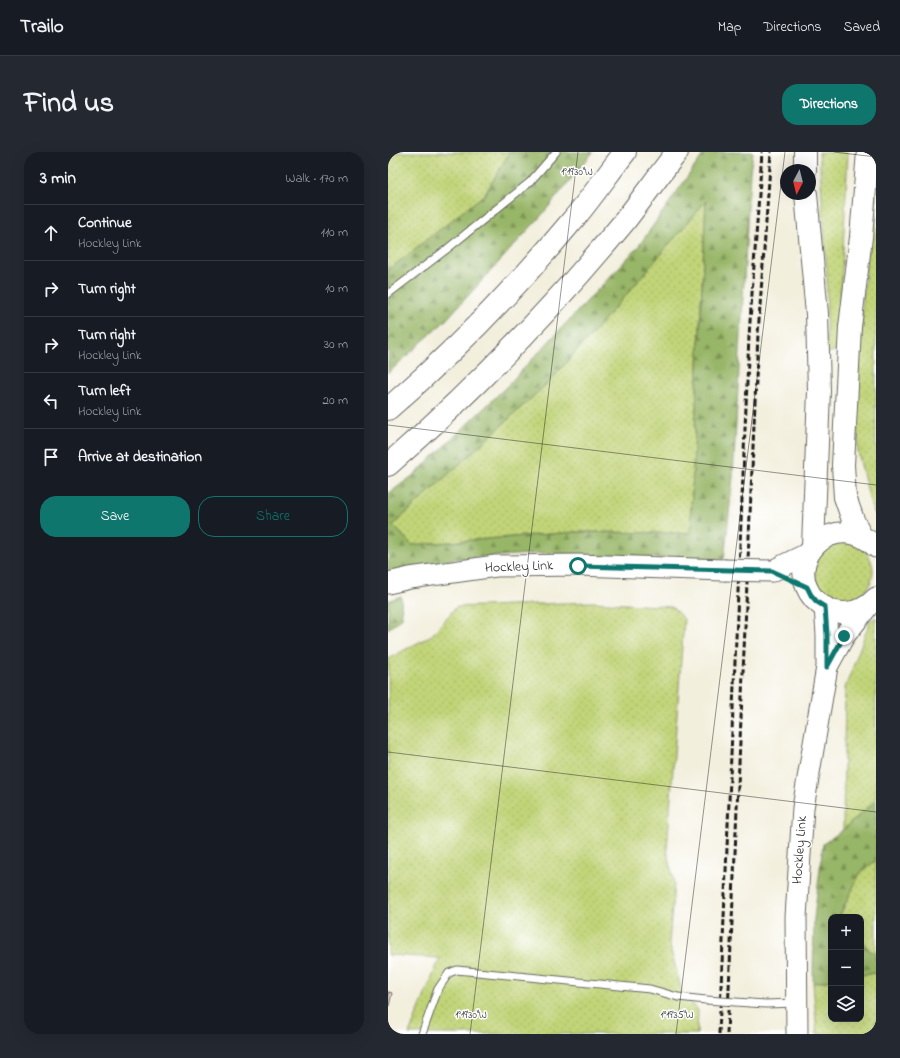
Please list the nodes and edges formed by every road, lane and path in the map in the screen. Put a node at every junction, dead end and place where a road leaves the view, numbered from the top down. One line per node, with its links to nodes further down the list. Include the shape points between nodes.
1 (556, 152): 8 (lane, via 530,182)
2 (625, 152): 9 (highway, via 572,221 504,299)
3 (677, 152): 10 (highway, via 624,221 550,307 474,386)
4 (804, 152): 6 (highway)
5 (868, 152): 11 (highway, via 850,327 842,465 845,497 852,520)
6 (805, 164)
7 (807, 200): 12 (highway, via 817,314 819,391)
8 (388, 294)
9 (388, 410)
10 (388, 465)
11 (868, 541): 12 (main road, Hockley Link, via 850,532 840,532 821,540)
12 (811, 550): 13 (main road, Hockley Link); 15 (main road, via 805,564 804,576)
13 (772, 571): 14 (main road, Hockley Link, bridge, via 496,566); 15 (main road, Hockley Link)
14 (388, 583)
15 (807, 587): 17 (main road, via 817,602)
16 (872, 602): 17 (main road, via 858,611 846,613 835,612); 18 (main road, Hockley Link, via 844,636)
17 (825, 607): 18 (main road, Hockley Link)
18 (827, 667): 19 (main road, Hockley Link, via 804,808 796,917)
19 (796, 1003): 20 (lane, bridge, via 706,1000 678,997 650,989 457,970 449,973 438,989); 21 (main road, Hockley Link)
20 (422, 1034)
21 (797, 1034)

